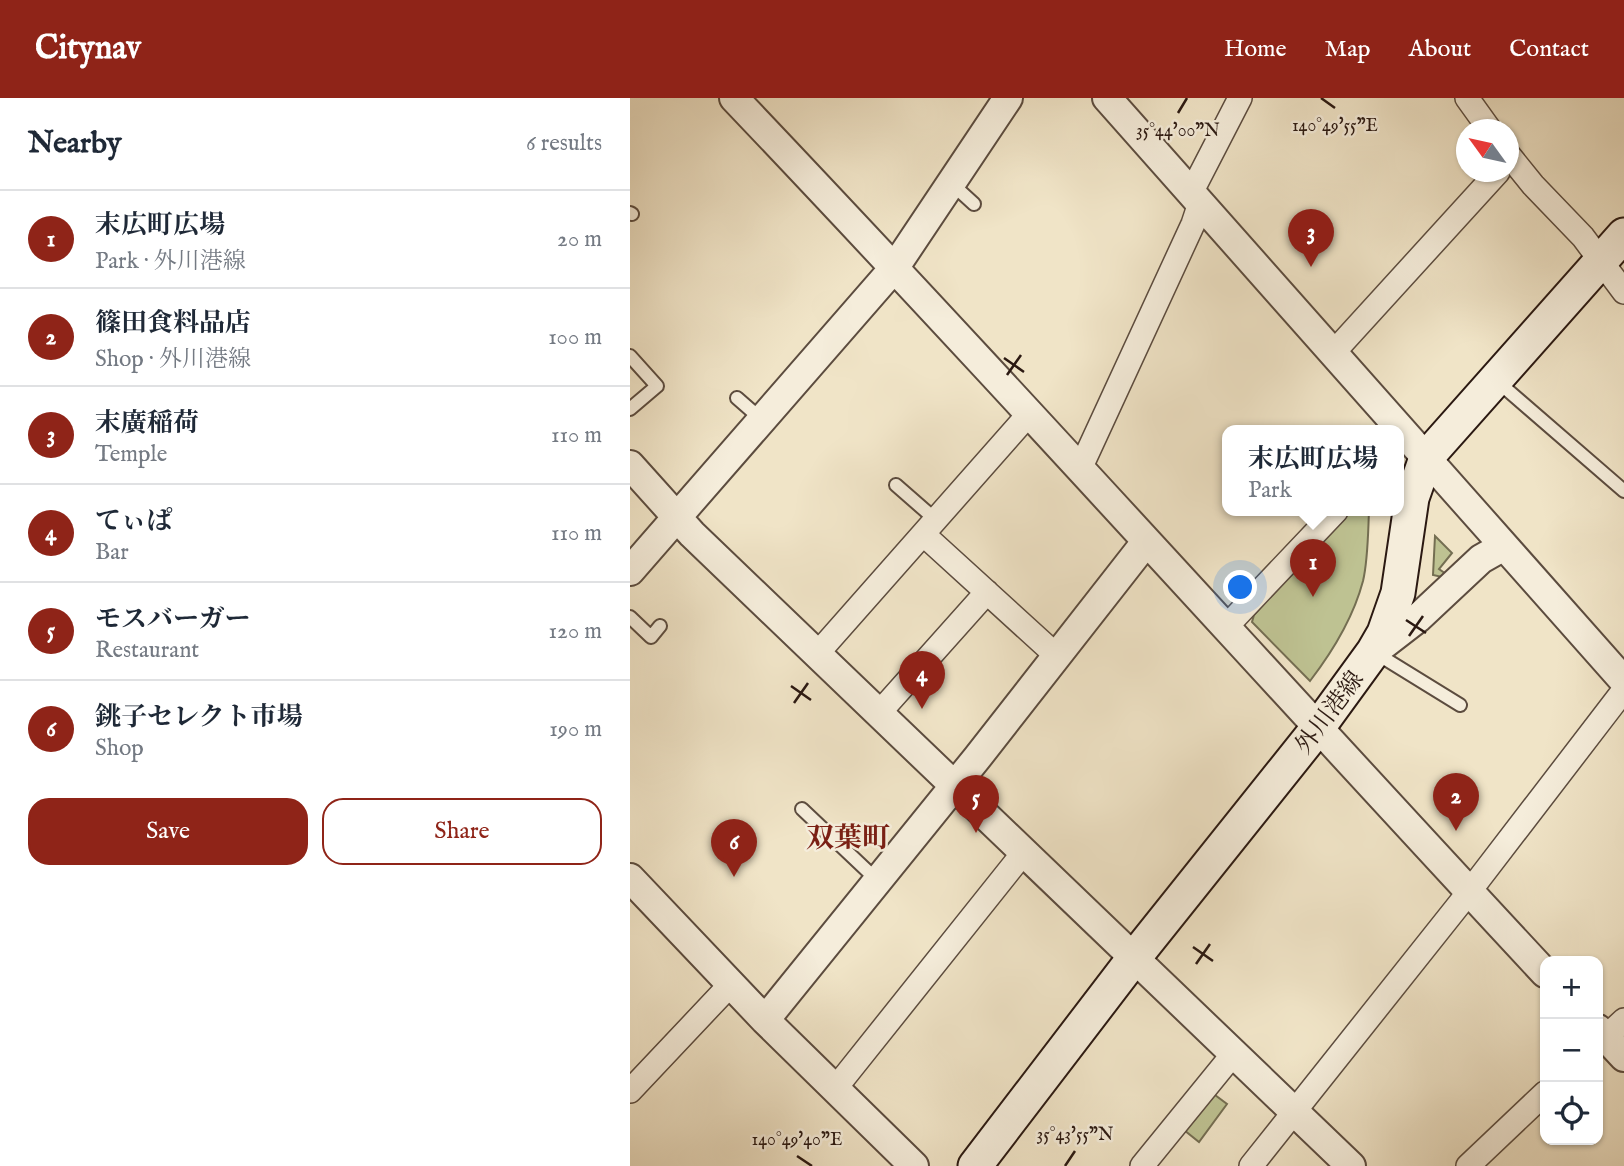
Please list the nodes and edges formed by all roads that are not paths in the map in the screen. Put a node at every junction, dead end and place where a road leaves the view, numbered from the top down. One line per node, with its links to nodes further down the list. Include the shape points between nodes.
1 (734, 98): 14 (street)
2 (1008, 98): 9 (street)
3 (1107, 98): 10 (street)
4 (1240, 98): 10 (street)
5 (1467, 98): 6 (street)
6 (1482, 119)
7 (1519, 174): 13 (street)
8 (1488, 182): 16 (street)
9 (951, 183): 11 (lane); 14 (street)
10 (1195, 198): 16 (street); 26 (street, via 1193,224)
11 (974, 204)
12 (1624, 235): 13 (main road, 外川港線)
13 (1601, 261): 15 (street); 18 (main road, 外川港線)
14 (895, 267): 21 (street); 22 (street)
15 (1624, 292)
16 (1333, 353): 23 (street)
17 (630, 356): 20 (lane, via 656,386)
18 (1496, 380): 24 (main road, 外川港線); 28 (lane)
19 (737, 398): 22 (lane)
20 (630, 409)
21 (1029, 414): 26 (street); 31 (street)
22 (761, 419): 30 (street)
23 (1393, 425)
24 (1411, 447): 33 (street); 39 (main road, 外川港線, via 1412,498 1398,593)
25 (630, 465): 30 (street)
26 (1080, 469): 32 (street)
27 (896, 485): 31 (lane)
28 (1624, 491)
29 (1331, 516): 38 (street)
30 (676, 518): 34 (street); 40 (street)
31 (929, 527): 35 (street); 40 (street)
32 (1146, 542): 38 (street); 41 (street)
33 (1504, 546): 39 (street, via 1481,559 1418,618); 42 (street)
34 (630, 571)
35 (987, 592): 41 (street); 45 (street)
36 (630, 617): 37 (lane, via 652,637)
37 (660, 626)
38 (1225, 628): 46 (street)
39 (1373, 652): 44 (lane); 46 (main road, 外川港線)
40 (817, 654): 45 (street)
41 (1058, 657): 47 (street)
42 (1624, 681)
43 (1624, 690): 52 (street)
44 (1460, 705)
45 (879, 713): 47 (street)
46 (1317, 729): 52 (street); 53 (main road, 外川港線)
47 (954, 785): 49 (street); 51 (street)
48 (802, 809): 51 (lane)
49 (1024, 852): 53 (street); 58 (street)
50 (630, 878): 55 (street)
51 (878, 881): 56 (street)
52 (1469, 892): 54 (street); 61 (street)
53 (1134, 958): 57 (street); 63 (main road, 外川港線)
54 (1540, 968)
55 (731, 984): 56 (street); 59 (street)
56 (765, 1020): 58 (street)
57 (1234, 1054): 61 (street); 64 (street)
58 (834, 1090): 62 (street)
59 (630, 1091)
60 (1540, 1098): 67 (street)
61 (1294, 1111): 65 (street); 66 (street)
62 (914, 1166)
63 (975, 1166)
64 (1142, 1166)
65 (1251, 1166)
66 (1351, 1166)
67 (1468, 1166)

